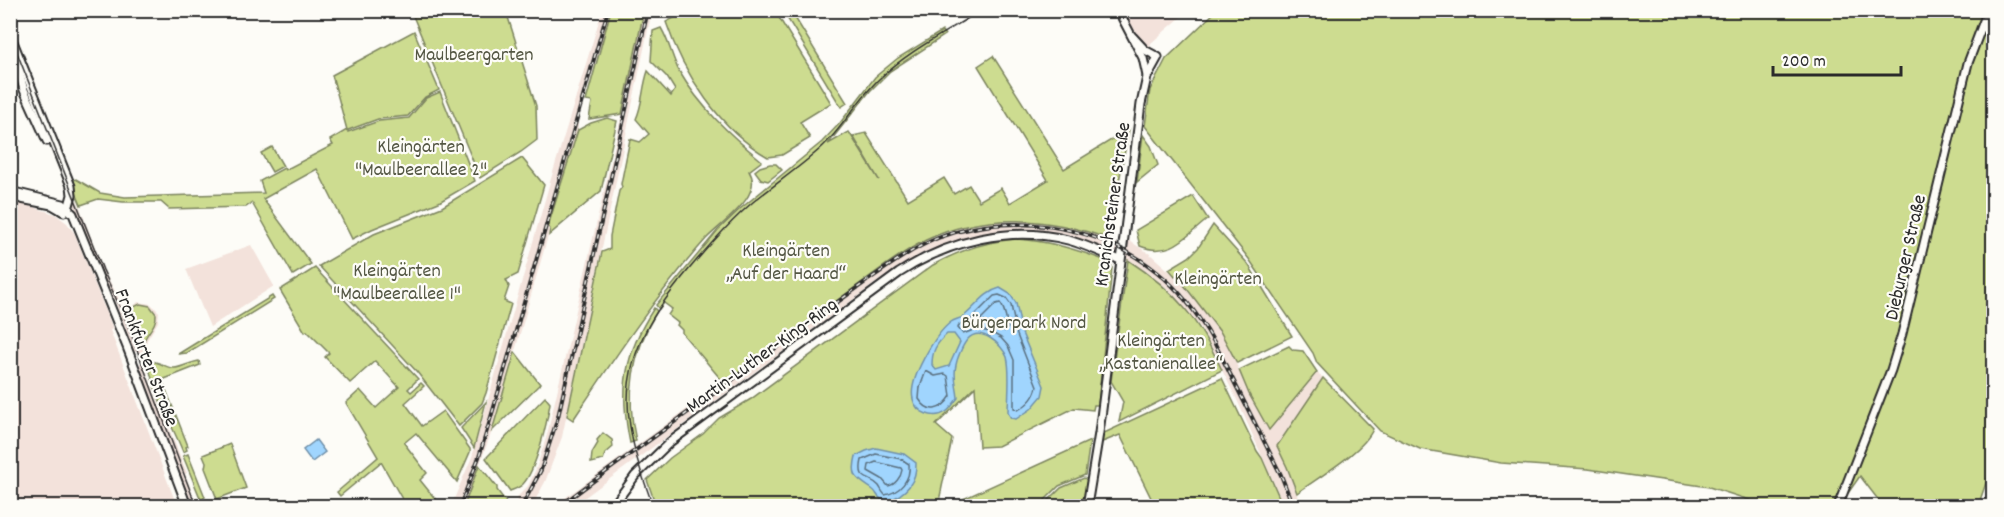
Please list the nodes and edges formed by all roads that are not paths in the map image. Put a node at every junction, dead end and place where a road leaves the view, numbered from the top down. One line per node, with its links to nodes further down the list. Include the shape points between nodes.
1 (1118, 10): 4 (main road)
2 (1988, 10): 16 (main road, Dieburger Straße, via 1968,63 1902,334)
3 (10, 34): 9 (main road)
4 (1133, 37): 6 (main road); 7 (main road, Kranichsteiner Straße, via 1144,50 1158,57)
5 (10, 48): 9 (main road, via 24,90)
6 (1143, 58): 7 (main road); 8 (main road)
7 (1153, 66): 8 (main road, Kranichsteiner Straße)
8 (1147, 77): 12 (main road, Kranichsteiner Straße)
9 (42, 124): 11 (main road, via 71,186 72,195)
10 (10, 193): 11 (main road, Frankfurter Straße, via 35,203)
11 (65, 208): 13 (main road, Frankfurter Straße, via 76,221)
12 (1120, 260): 14 (main road, Martin-Luther-King-Ring, via 1066,240 1027,234 970,241 930,255 899,273 670,442 635,476); 15 (main road, Kranichsteiner Straße)
13 (187, 507)
14 (613, 507)
15 (1087, 507)
16 (1838, 507)

